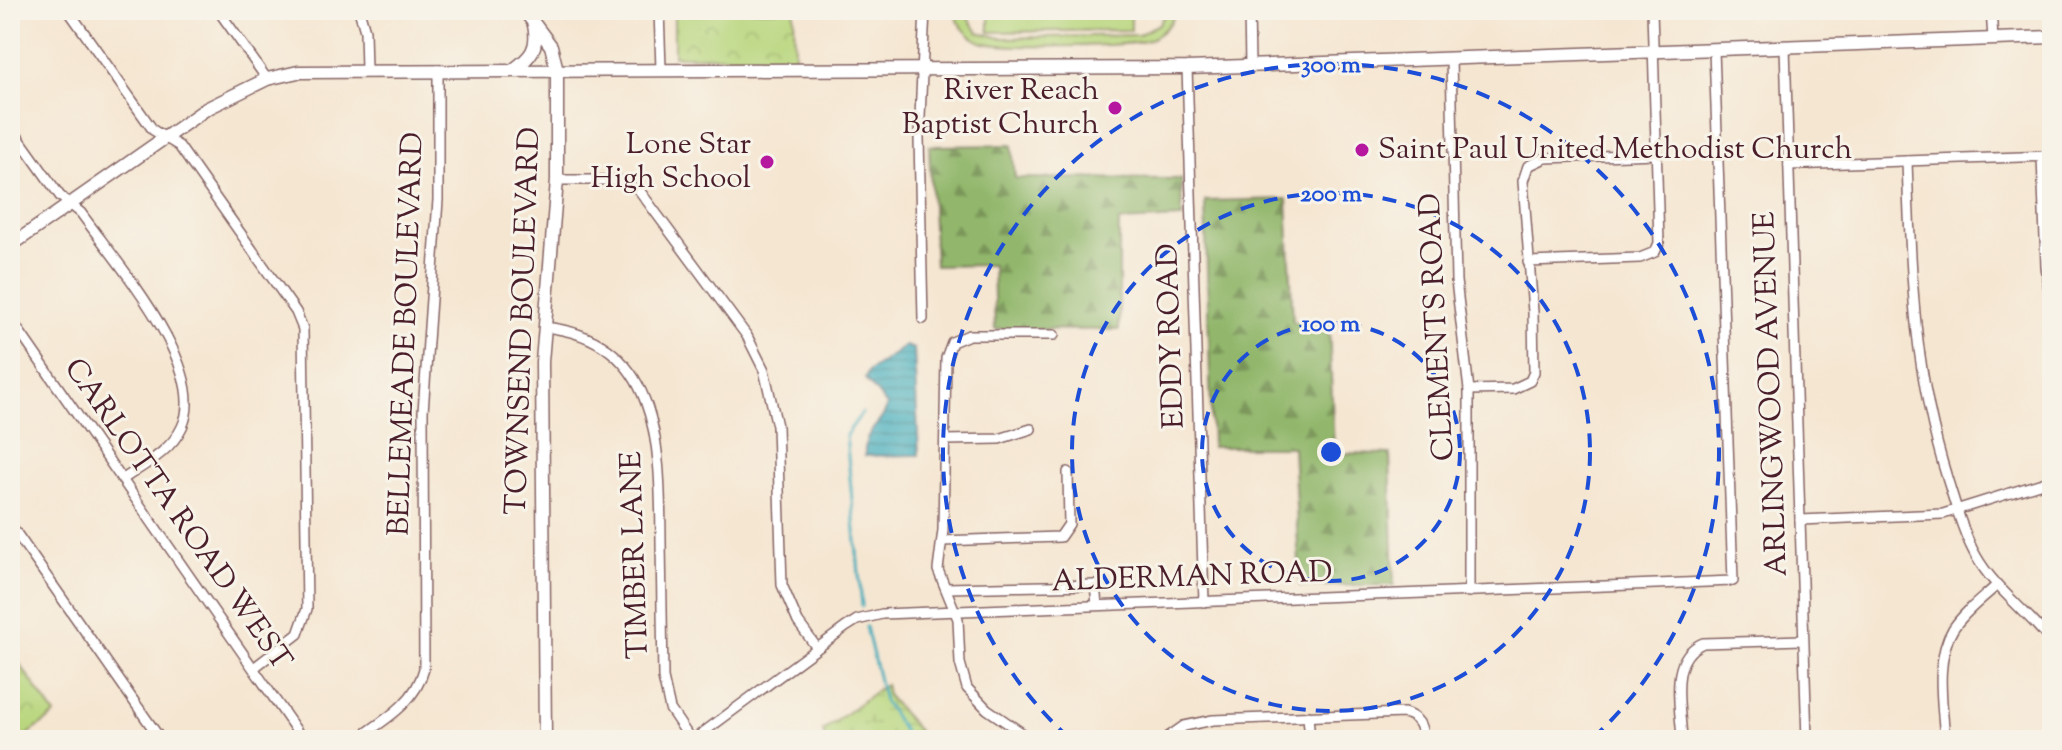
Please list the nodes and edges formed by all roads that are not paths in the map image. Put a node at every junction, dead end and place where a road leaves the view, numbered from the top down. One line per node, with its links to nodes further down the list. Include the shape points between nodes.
1 (68, 10): 27 (street, via 153,130)
2 (218, 10): 25 (street)
3 (359, 10): 21 (street)
4 (524, 10): 10 (street, TOWNSEND BOULEVARD)
5 (659, 10): 19 (street)
6 (925, 10): 20 (street)
7 (1249, 10): 17 (street)
8 (1652, 10): 15 (street)
9 (1991, 10): 12 (street)
10 (533, 22): 23 (street, via 533,53); 24 (street, TOWNSEND BOULEVARD, via 551,46)
11 (2052, 37): 12 (street)
12 (1993, 39): 13 (street)
13 (1785, 47): 14 (street); 31 (street, ARLINGWOOD AVENUE)
14 (1714, 50): 15 (street); 53 (street, ALDERMAN ROAD, via 1733,581)
15 (1652, 52): 16 (street); 28 (street)
16 (1451, 59): 17 (street); 41 (street, CLEMENTS ROAD, via 1456,281)
17 (1250, 66): 18 (street)
18 (1187, 68): 20 (street); 54 (street, EDDY ROAD)
19 (661, 69): 20 (street); 24 (street)
20 (924, 69): 38 (street, via 919,138)
21 (366, 70): 22 (street); 25 (street, via 298,72)
22 (438, 70): 23 (street); 65 (street, BELLEMEADE BOULEVARD, via 438,200 423,412 426,649 414,694)
23 (513, 70): 24 (street)
24 (557, 70): 32 (street, TOWNSEND BOULEVARD)
25 (267, 79): 27 (street, via 217,102)
26 (10, 126): 33 (street)
27 (165, 137): 33 (street); 61 (street, via 179,146 303,329 307,609 298,634)
28 (1656, 154): 35 (street, via 1545,158 1528,166 1523,181); 35 (street, via 1661,232 1655,252 1640,258)
29 (2047, 156): 30 (street); 36 (street)
30 (1907, 161): 31 (street); 47 (street, via 1918,364)
31 (1789, 165): 48 (street, ARLINGWOOD AVENUE)
32 (557, 180): 39 (street, TOWNSEND BOULEVARD); 60 (street, via 619,180 639,190 756,351 771,389 777,426 782,585)
33 (70, 205): 34 (street); 45 (street, via 81,213 172,343 185,376 187,411 177,436)
34 (10, 246)
35 (1528, 262): 41 (street, via 1535,362 1530,381 1513,389)
36 (2052, 314)
37 (10, 318): 45 (street, CARLOTTA ROAD WEST)
38 (923, 319)
39 (544, 327): 66 (street, TOWNSEND BOULEVARD); 67 (street, TIMBER LANE, via 597,340 623,363 647,403 660,465 663,678 670,709)
40 (1054, 335): 43 (street, via 969,335 952,342 946,358)
41 (1469, 390): 53 (street, CLEMENTS ROAD)
42 (1031, 429): 43 (street, via 999,439)
43 (945, 440): 50 (street)
44 (1068, 472): 50 (street, via 1069,524 1060,537)
45 (123, 479): 61 (street, CARLOTTA ROAD WEST)
46 (2052, 480): 47 (street)
47 (1957, 510): 48 (street); 51 (street, via 1976,556)
48 (1800, 520): 58 (street, ARLINGWOOD AVENUE)
49 (10, 524): 63 (street)
50 (942, 541): 52 (street, via 938,570)
51 (1997, 585): 57 (street); 74 (street, via 1965,615 1946,644)
52 (947, 592): 55 (street, via 1095,585); 56 (street)
53 (1469, 592): 54 (street, ALDERMAN ROAD)
54 (1204, 602): 55 (street, ALDERMAN ROAD)
55 (1097, 605): 56 (street, ALDERMAN ROAD)
56 (954, 611): 60 (street, ALDERMAN ROAD, via 869,616); 68 (street, via 967,688)
57 (2048, 629): 59 (street)
58 (1803, 640): 72 (street, via 1703,643 1691,648 1680,665); 73 (street, ARLINGWOOD AVENUE)
59 (2052, 643)
60 (817, 648): 67 (street, ALDERMAN ROAD)
61 (255, 667): 64 (street, CARLOTTA ROAD WEST)
62 (1308, 716): 69 (street, via 1200,721); 70 (street); 71 (street, via 1404,713 1417,720)
63 (156, 738)
64 (303, 740)
65 (356, 740)
66 (545, 740)
67 (692, 740)
68 (1032, 740)
69 (1164, 740)
70 (1310, 740)
71 (1423, 740)
72 (1682, 740)
73 (1807, 740)
74 (1945, 740)

